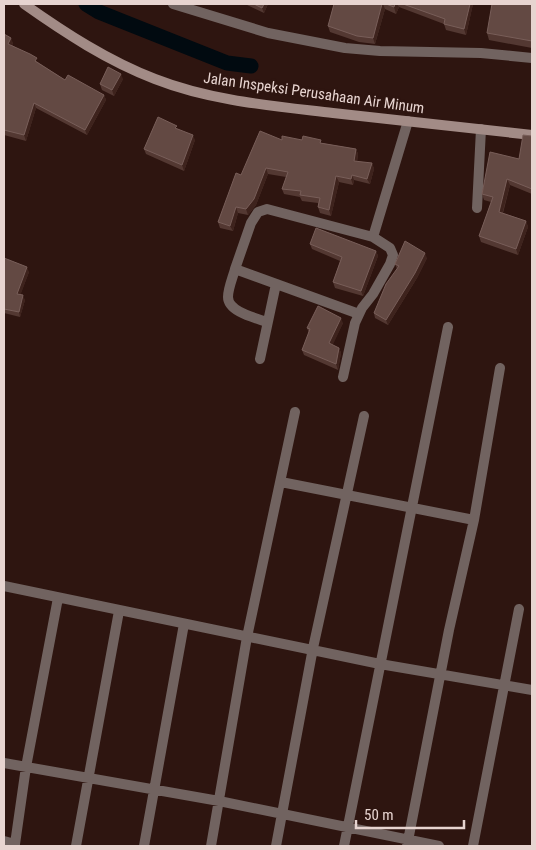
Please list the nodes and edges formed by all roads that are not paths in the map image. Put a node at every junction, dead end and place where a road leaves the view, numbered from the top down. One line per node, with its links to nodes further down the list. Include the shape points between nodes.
1 (24, 4): 4 (street, Jalan Inspeksi Perusahaan Air Minum, via 69,36 115,61 198,93 246,102)
2 (173, 4): 3 (street, via 268,33 346,48)
3 (532, 58)
4 (408, 121): 5 (street, Jalan Inspeksi Perusahaan Air Minum); 8 (street)
5 (481, 129): 6 (street, Jalan Inspeksi Perusahaan Air Minum); 7 (street)
6 (532, 135)
7 (477, 208)
8 (373, 237): 9 (street, via 267,209 251,223); 11 (street, via 390,248 393,255)
9 (235, 269): 10 (street); 12 (street, via 229,301 244,314)
10 (276, 284): 11 (street); 12 (street)
11 (359, 314): 16 (street)
12 (267, 322): 14 (street)
13 (448, 327): 21 (street)
14 (260, 359)
15 (500, 368): 22 (street)
16 (342, 377)
17 (295, 412): 19 (street)
18 (364, 416): 20 (street)
19 (281, 482): 20 (street); 28 (street)
20 (347, 494): 21 (street); 29 (street)
21 (412, 506): 22 (street); 30 (street)
22 (474, 520): 31 (street)
23 (4, 586): 24 (street)
24 (58, 598): 26 (street); 35 (street)
25 (519, 609): 32 (street)
26 (119, 611): 27 (street); 36 (street)
27 (184, 624): 28 (street); 37 (street)
28 (247, 636): 29 (street); 38 (street)
29 (314, 648): 30 (street); 39 (street)
30 (380, 664): 31 (street); 40 (street)
31 (440, 675): 32 (street); 42 (street)
32 (506, 684): 33 (street); 50 (street)
33 (532, 690)
34 (4, 763): 35 (street)
35 (26, 767): 36 (street); 43 (street)
36 (88, 777): 37 (street); 44 (street)
37 (153, 789): 38 (street); 45 (street)
38 (219, 801): 39 (street); 46 (street)
39 (282, 813): 40 (street); 47 (street)
40 (348, 827): 42 (street); 48 (street)
41 (4, 841): 43 (street)
42 (408, 843): 49 (street)
43 (15, 845)
44 (76, 846)
45 (144, 846)
46 (211, 846)
47 (276, 846)
48 (344, 846)
49 (439, 846)
50 (473, 846)

